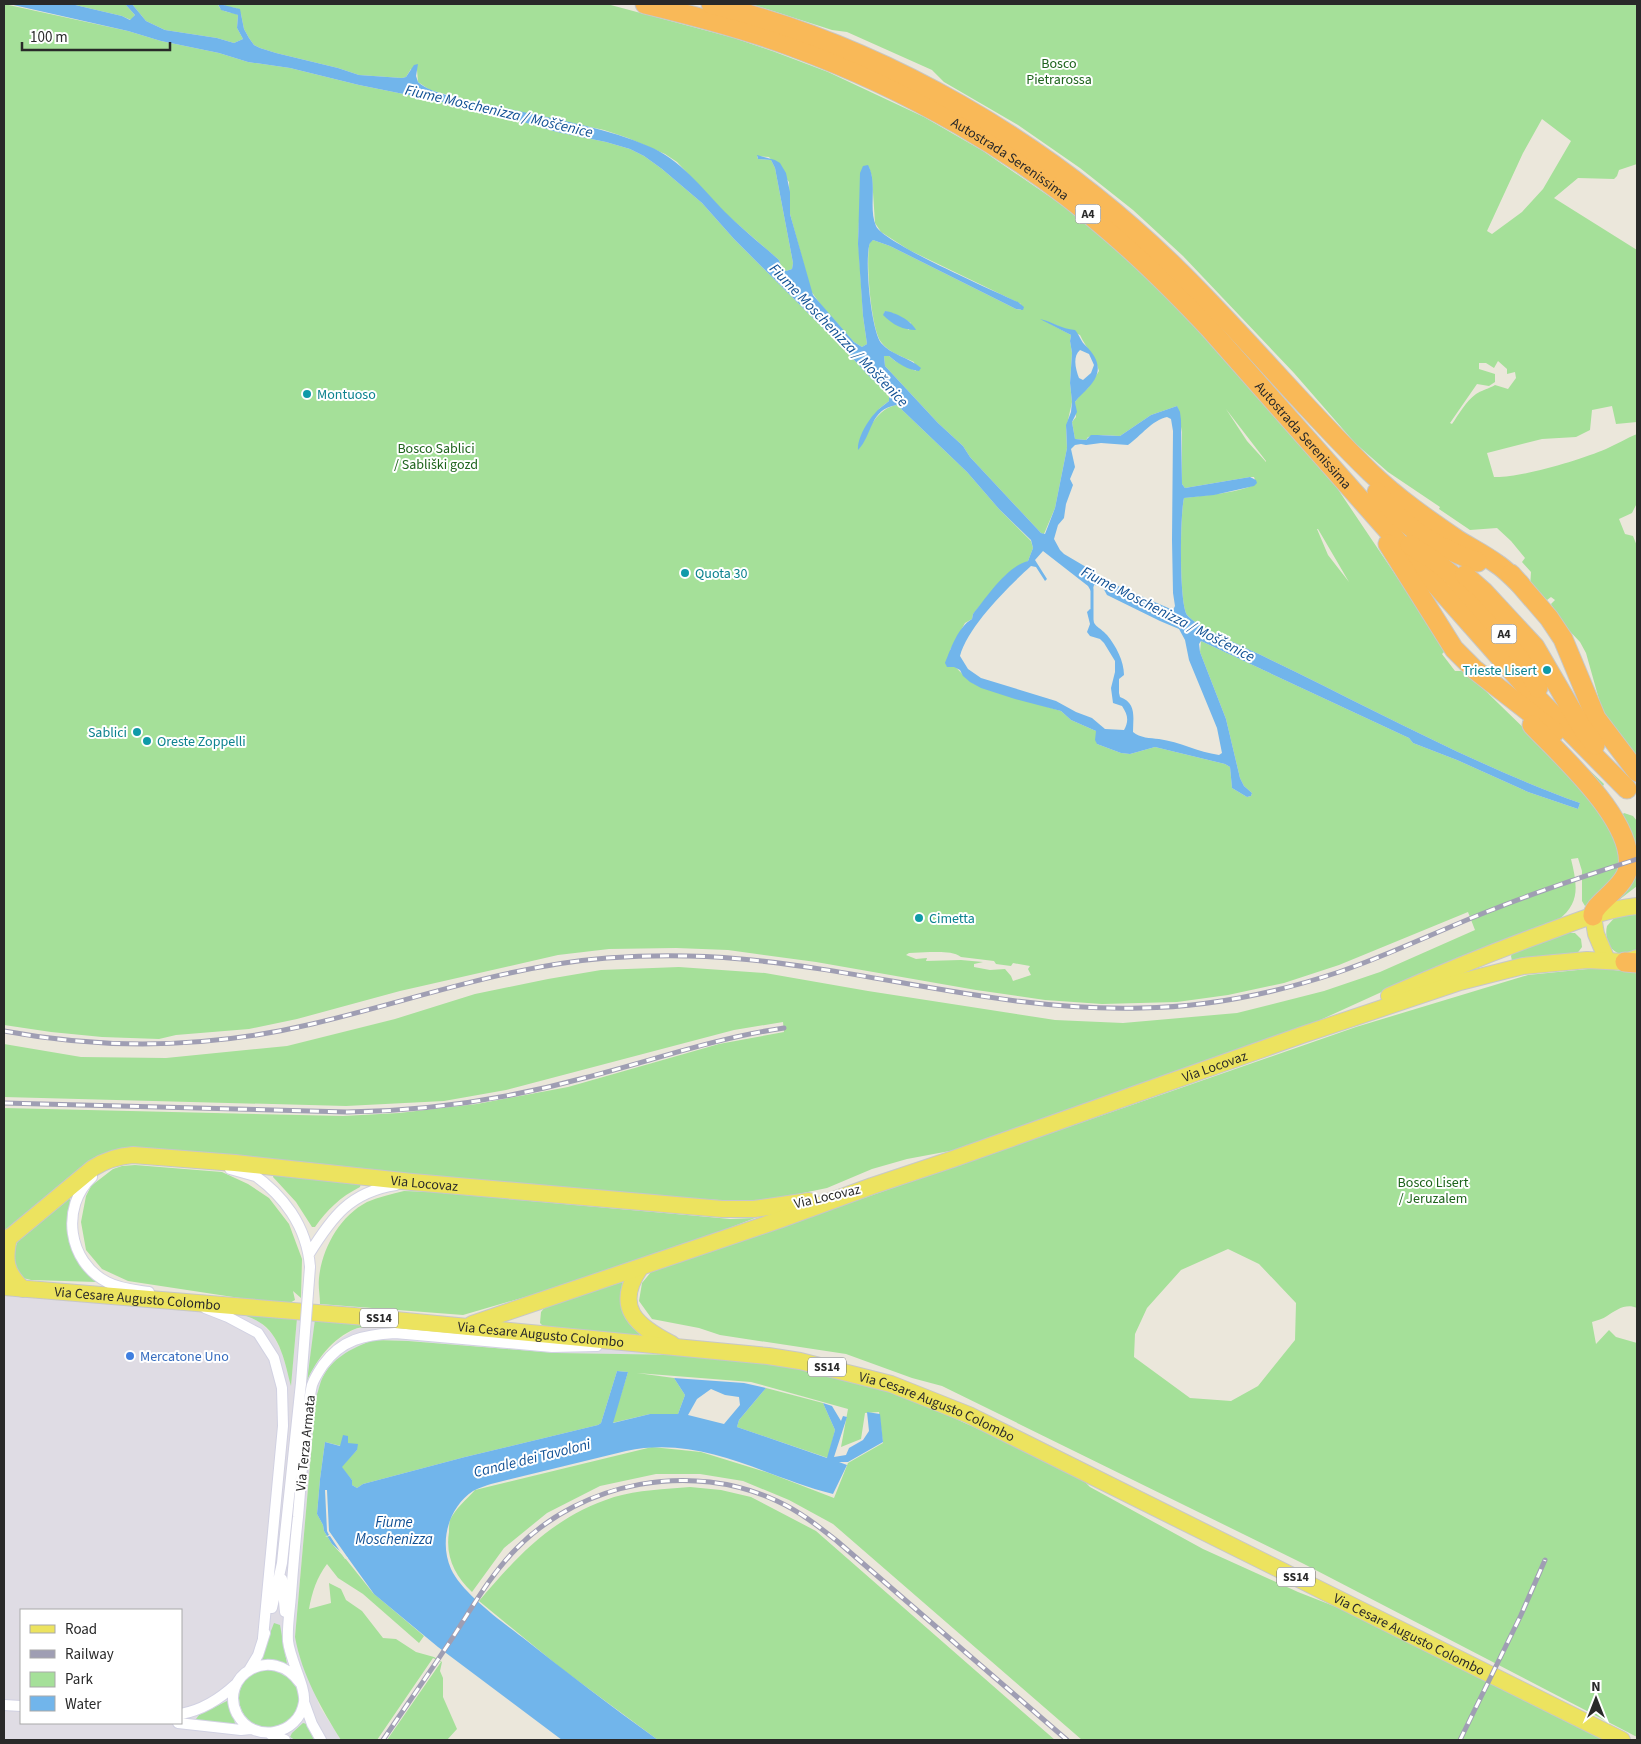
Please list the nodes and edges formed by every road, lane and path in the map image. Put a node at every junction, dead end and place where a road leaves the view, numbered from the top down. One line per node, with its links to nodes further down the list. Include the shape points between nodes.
1 (645, 4): 3 (highway, Autostrada Serenissima / A4, via 743,30 828,61 912,100 1020,164 1108,230 1160,277 1210,328)
2 (711, 4): 6 (highway, Autostrada Serenissima / A4, via 798,31 879,63 1029,147 1121,217 1224,315 1370,472 1405,504 1499,565 1520,584 1554,625 1596,718)
3 (1359, 499): 4 (highway, A4, via 1444,621); 5 (highway, A4, via 1454,649 1474,669); 7 (highway, A4, via 1527,688); 7 (highway, A4, via 1406,539 1471,579 1516,626 1535,647 1581,726)
4 (1481, 662): 5 (highway); 7 (highway, A4)
5 (1503, 690): 7 (highway, A4); 11 (highway, via 1520,714 1596,794 1619,828 1627,853 1627,870 1620,884 1593,911)
6 (1637, 772)
7 (1632, 795)
8 (1637, 894): 10 (main road)
9 (1637, 906): 10 (main road, Via Locovaz)
10 (1616, 910): 11 (main road, Via Locovaz)
11 (1593, 916): 12 (main road, via 1596,934); 13 (main road, Via Locovaz, via 1489,954)
12 (1627, 961): 13 (main road, Via Locovaz, via 1523,966 1460,982)
13 (1302, 1035): 17 (main road, Via Locovaz)
14 (235, 1163): 15 (street, Via Terza Armata); 16 (main road, Via Locovaz); 18 (main road, Via Locovaz, via 118,1156 82,1176)
15 (255, 1176): 19 (street, Via Terza Armata, via 290,1209); 24 (street, via 227,1169 126,1161 94,1175 79,1194 73,1209 72,1236 76,1249 84,1263 106,1281 119,1287 176,1295)
16 (412, 1182): 17 (main road, Via Locovaz, via 722,1209 786,1205); 19 (street, via 369,1191 353,1199 330,1222)
17 (872, 1186): 20 (main road, Via Locovaz)
18 (7, 1239): 22 (main road, via 8,1270)
19 (309, 1254): 28 (street, Via Terza Armata, bridge, via 301,1383)
20 (640, 1268): 25 (main road, Via Locovaz); 27 (main road, via 629,1290 631,1310 646,1330)
21 (4, 1287): 22 (main road, Via Cesare Augusto Colombo)
22 (23, 1289): 23 (main road, Via Cesare Augusto Colombo)
23 (190, 1303): 24 (main road, Via Cesare Augusto Colombo); 29 (street, Via Terza Armata, via 228,1317 258,1333 274,1358 282,1388 283,1426)
24 (210, 1305): 25 (main road, Via Cesare Augusto Colombo / SS14)
25 (465, 1327): 26 (main road, Via Cesare Augusto Colombo / SS14)
26 (637, 1344): 27 (main road, Via Cesare Augusto Colombo / SS14); 30 (street, Via Terza Armata, via 552,1347 395,1333 365,1336 335,1351 312,1385)
27 (678, 1348): 43 (main road, Via Cesare Augusto Colombo / SS14, via 800,1361 891,1384 969,1415)
28 (282, 1563): 29 (street, Via Terza Armata); 30 (street, Via Terza Armata)
29 (263, 1638): 31 (street, Via Terza Armata)
30 (288, 1639): 32 (street, Via Terza Armata)
31 (249, 1670): 32 (street, via 260,1665 284,1667); 33 (street, Via Terza Armata)
32 (300, 1683): 34 (street, Via Terza Armata)
33 (237, 1684): 37 (street, Via Terza Armata, via 218,1700); 39 (street, via 235,1709)
34 (304, 1702): 40 (street, via 293,1724); 42 (street, Via Terza Armata)
35 (4, 1705): 36 (street)
36 (20, 1706)
37 (182, 1714)
38 (182, 1723): 39 (street)
39 (251, 1729): 40 (street)
40 (270, 1734): 41 (street)
41 (285, 1740)
42 (321, 1740)
43 (1622, 1740)

